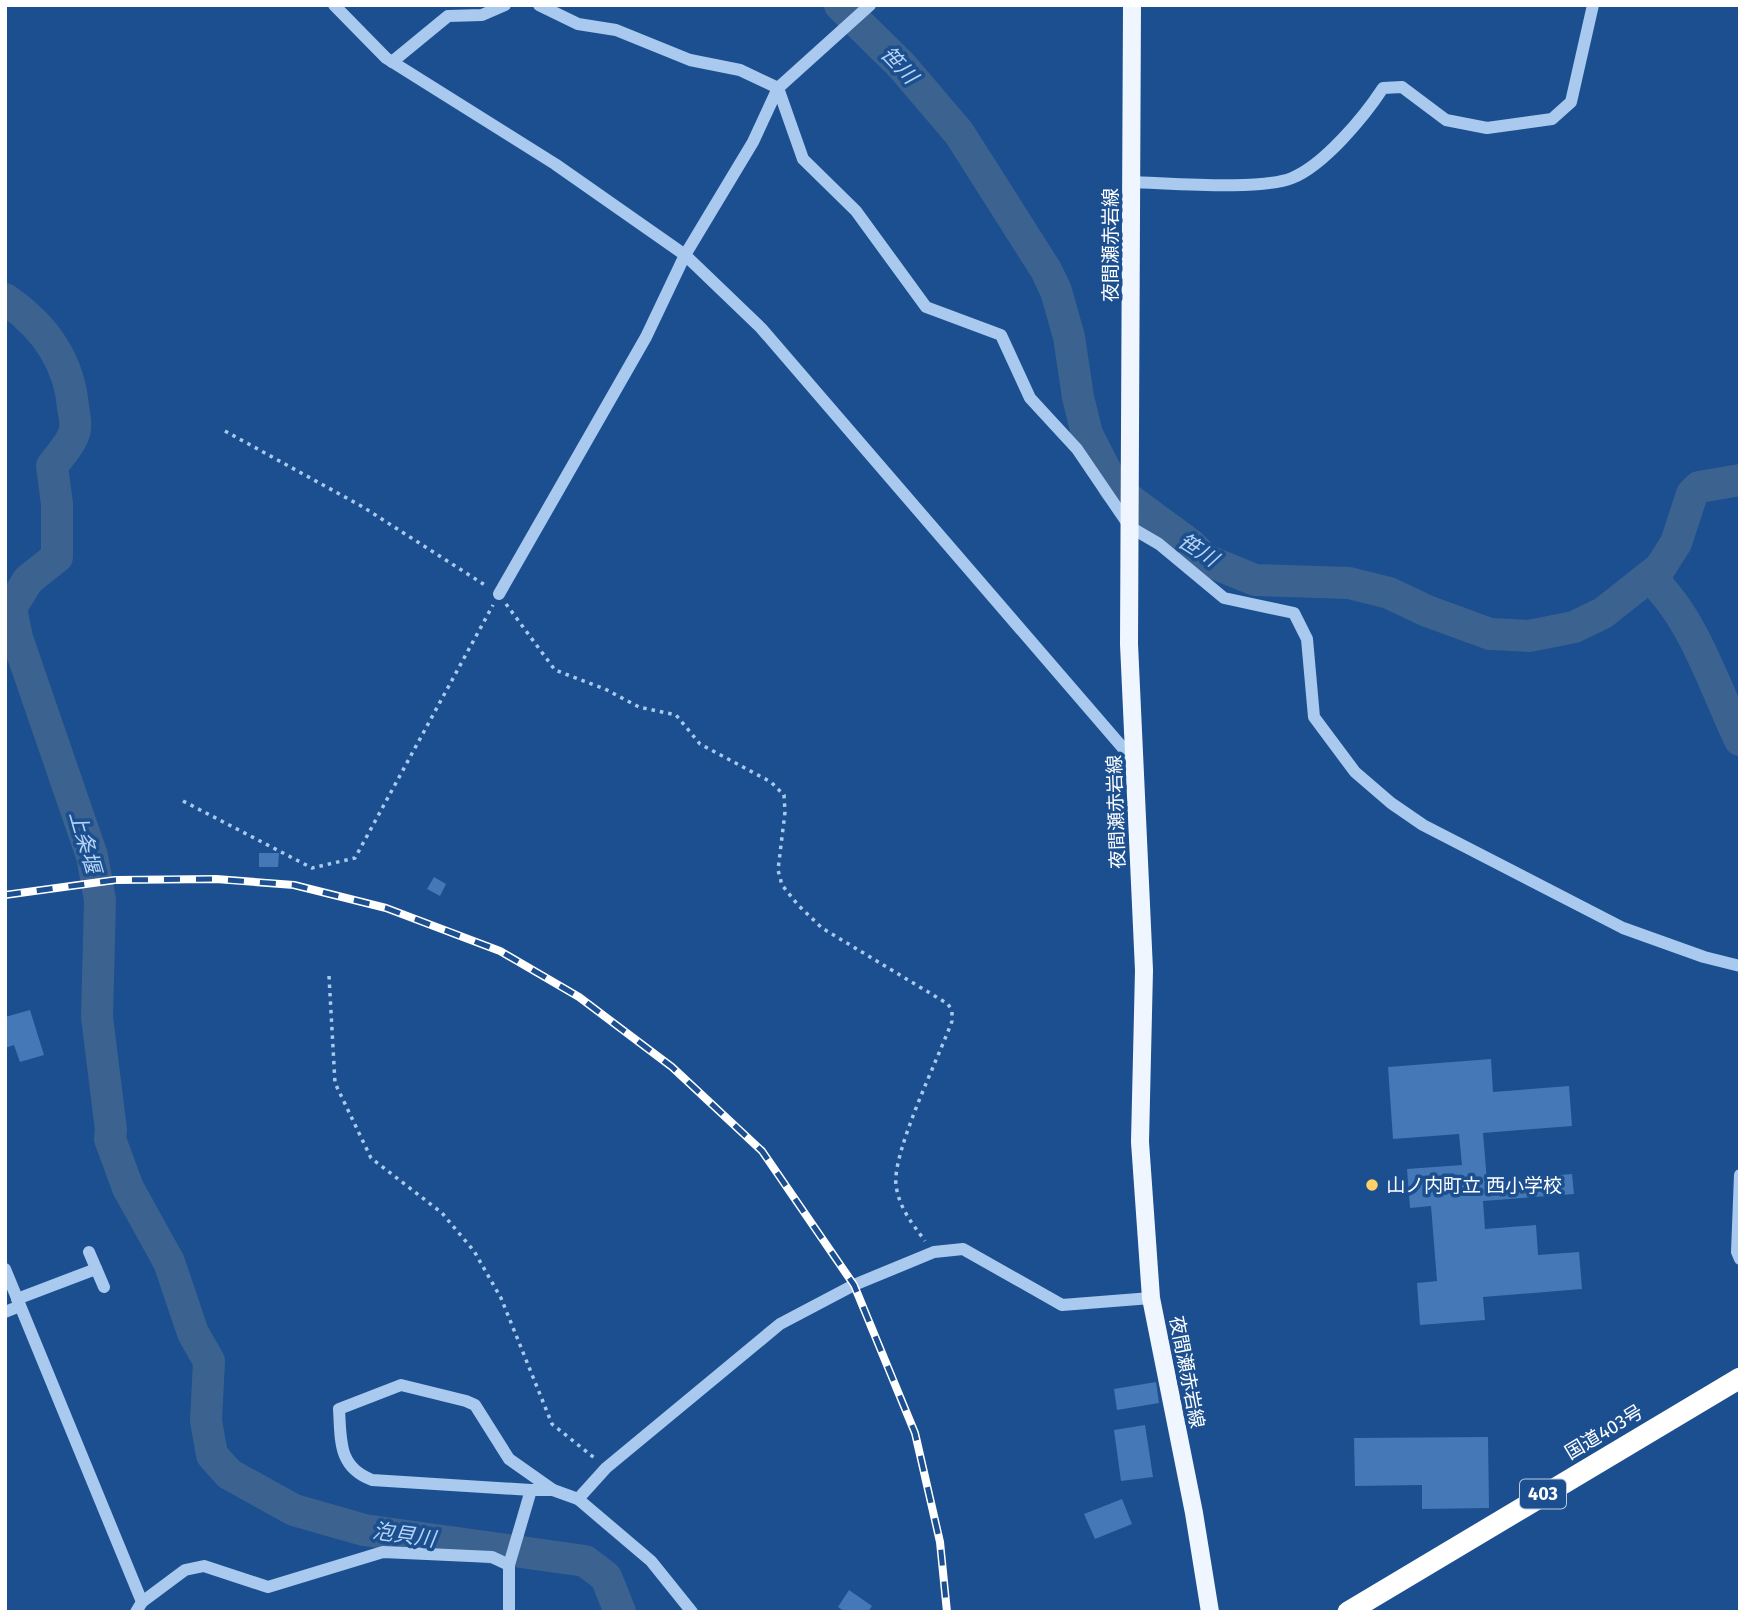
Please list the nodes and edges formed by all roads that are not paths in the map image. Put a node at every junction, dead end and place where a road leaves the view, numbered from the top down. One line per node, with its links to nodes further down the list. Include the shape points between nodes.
1 (334, 5): 7 (street)
2 (505, 5): 7 (street, via 482,15 448,16)
3 (540, 5): 8 (street, via 578,24 616,30 690,60 740,70)
4 (1132, 5): 9 (main road, 夜間瀬赤岩線)
5 (1593, 5): 9 (street, via 1571,102 1552,119 1487,128 1446,120 1402,87 1383,88 1351,131 1312,167 1291,179 1264,184)
6 (867, 8): 8 (street)
7 (392, 62): 10 (street, via 555,164)
8 (778, 88): 10 (street, via 753,142); 11 (street, via 803,159 856,211 926,307 1001,335 1030,398 1077,449)
9 (1131, 182): 11 (main road, 夜間瀬赤岩線)
10 (685, 255): 12 (street, via 646,337); 13 (street, via 761,328)
11 (1130, 520): 13 (main road, 夜間瀬赤岩線, via 1129,645); 14 (street, via 1224,598 1294,613 1307,639 1314,717 1355,772 1391,803 1423,825 1623,928)
12 (499, 594)
13 (1136, 762): 21 (main road, 夜間瀬赤岩線, via 1144,970 1140,1142)
14 (1740, 966)
15 (1740, 1175): 17 (street)
16 (89, 1252): 19 (street)
17 (1740, 1259)
18 (5, 1269): 22 (street)
19 (96, 1269): 20 (street); 22 (street)
20 (104, 1287)
21 (1151, 1298): 27 (street, via 1062,1305 963,1249 934,1252 854,1285 780,1324 607,1468); 32 (main road, 夜間瀬赤岩線)
22 (19, 1303): 23 (street); 29 (street)
23 (5, 1312)
24 (1740, 1378): 33 (highway, 国道403号 / 403)
25 (531, 1490): 26 (street); 26 (street, via 373,1480 356,1474 346,1461 339,1409 401,1385 466,1401 475,1405 509,1459); 28 (street)
26 (553, 1490): 27 (street)
27 (578, 1499): 31 (street, via 651,1561)
28 (510, 1562): 29 (street, via 492,1557 383,1552 268,1587 204,1566 185,1570); 30 (street)
29 (139, 1607)
30 (509, 1612)
31 (692, 1612)
32 (1210, 1612)
33 (1348, 1612)

